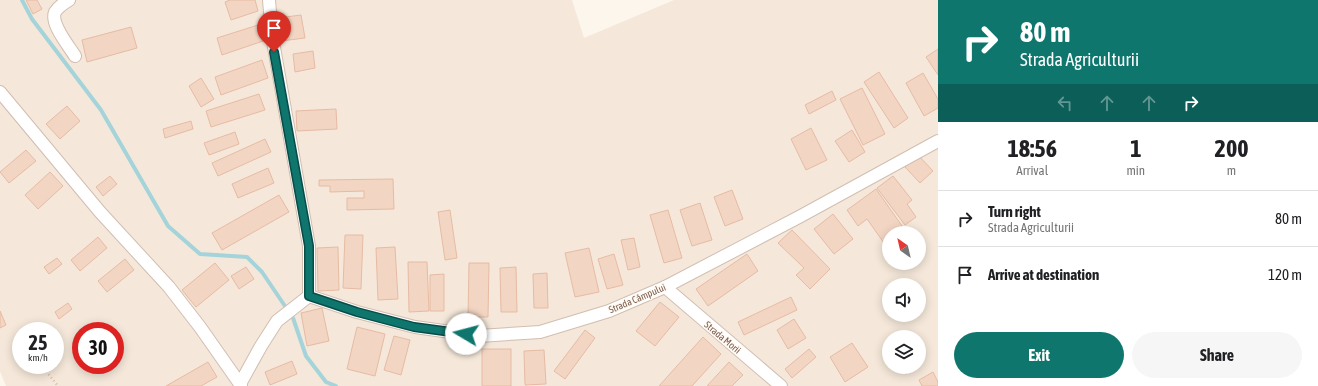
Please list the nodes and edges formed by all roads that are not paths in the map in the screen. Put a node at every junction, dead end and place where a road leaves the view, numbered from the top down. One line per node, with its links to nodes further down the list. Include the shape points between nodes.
1 (69, 0): 3 (street, via 57,9 53,19)
2 (269, 0): 7 (street, via 272,36 309,246)
3 (75, 56)
4 (0, 92): 8 (street, via 100,212 169,287)
5 (938, 141): 6 (street, Strada Câmpului)
6 (665, 287): 7 (street, Strada Câmpului, via 609,310 540,332 480,336 414,327); 9 (street, Strada Morii)
7 (309, 296): 8 (street, via 277,321)
8 (240, 385)
9 (781, 386)

